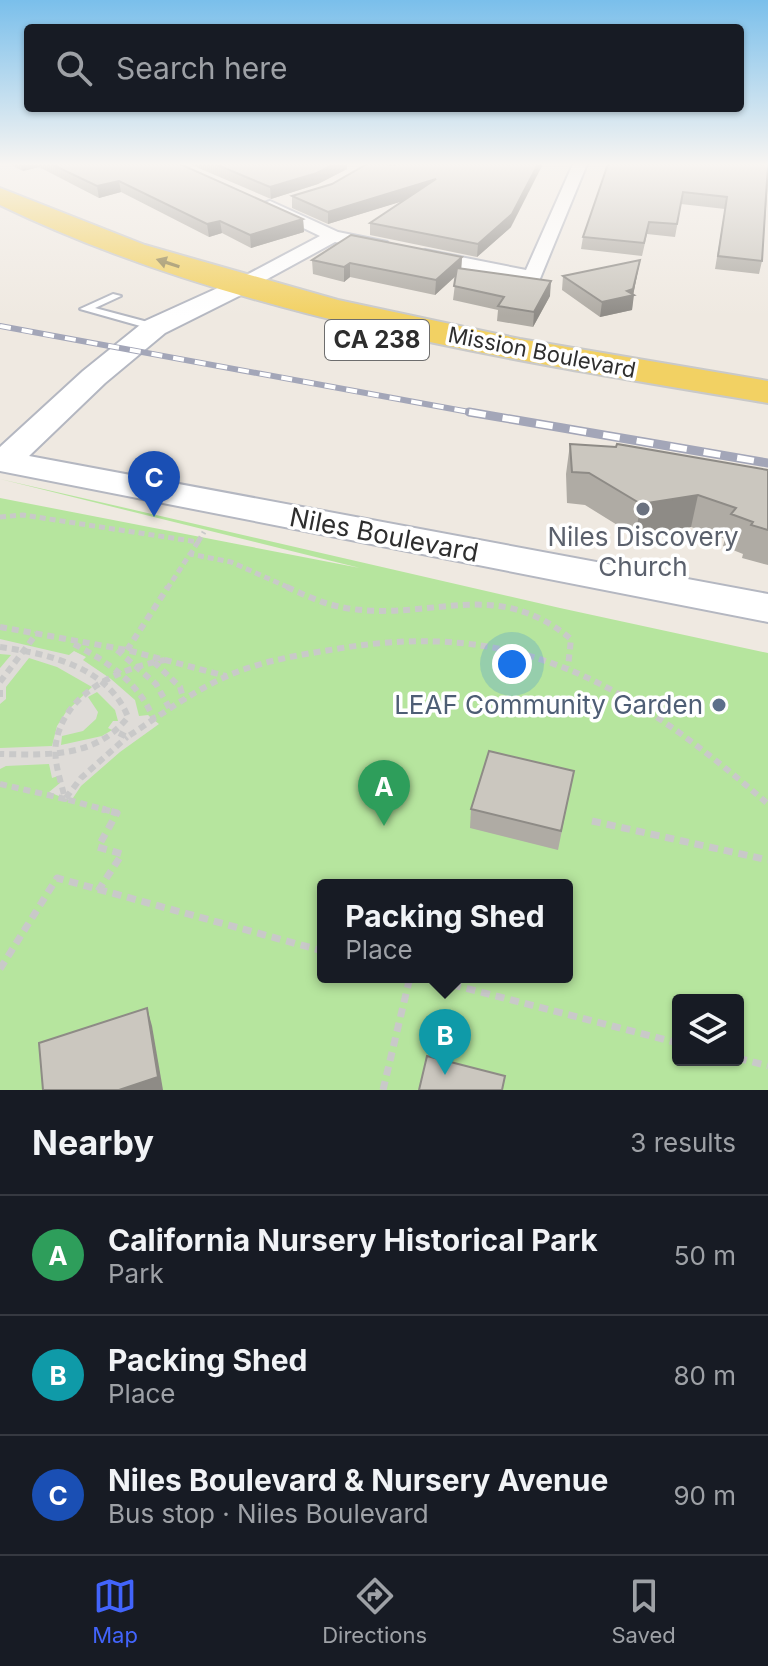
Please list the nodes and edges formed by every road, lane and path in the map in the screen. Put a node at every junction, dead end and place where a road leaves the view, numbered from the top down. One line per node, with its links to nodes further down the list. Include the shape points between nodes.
1 (45, 215): 6 (main road, Mission Boulevard / CA 238, one-way to 1)
2 (288, 215): 5 (street)
3 (558, 215): 5 (street, via 532,277)
4 (0, 219): 6 (main road, Mission Boulevard / CA 238, via 87,255)
5 (333, 236): 6 (street)
6 (228, 292): 8 (main road); 9 (main road, Mission Boulevard / CA 238); 10 (main road, Mission Boulevard / CA 238, via 301,323 396,345)
7 (116, 296): 8 (lane, via 85,309)
8 (155, 327): 11 (main road)
9 (768, 392)
10 (768, 415)
11 (2, 462): 16 (main road, Niles Boulevard)
12 (0, 517): 14 (path, via 23,515)
13 (204, 532): 14 (path)
14 (198, 542): 15 (path)
15 (190, 554): 23 (path); 27 (path, via 203,554 311,599 355,610 408,611 461,603 509,606 549,620 566,633 571,639)
16 (768, 608)
17 (0, 627): 18 (path)
18 (37, 633): 19 (path); 21 (path)
19 (66, 640): 22 (path); 28 (path)
20 (0, 647): 21 (path)
21 (24, 650): 30 (path); 31 (path, via 66,662)
22 (117, 650): 23 (path); 26 (path)
23 (127, 650): 24 (path)
24 (165, 660): 25 (path); 29 (path)
25 (154, 662): 26 (path); 34 (path, via 180,687)
26 (137, 666): 28 (path); 35 (path, via 156,684)
27 (568, 667): 29 (path, via 518,651 470,644 368,641); 43 (path, via 640,707)
28 (121, 674): 31 (path); 36 (path, via 147,698)
29 (227, 676): 34 (path)
30 (0, 682)
31 (103, 682): 37 (path, via 125,702 128,717); 39 (path, via 77,703 61,727)
32 (0, 690): 33 (path)
33 (0, 699)
34 (184, 701): 35 (path)
35 (170, 709): 36 (path)
36 (154, 720): 38 (path)
37 (119, 733): 38 (path); 39 (path, via 93,746)
38 (127, 737): 42 (path)
39 (57, 753): 40 (path); 42 (path)
40 (0, 754)
41 (0, 784): 42 (path)
42 (65, 799): 46 (path, via 117,813 98,847 122,854)
43 (768, 804)
44 (592, 821): 45 (path)
45 (768, 860)
46 (98, 891): 47 (path); 48 (path, via 57,878)
47 (317, 949)
48 (0, 969)
49 (409, 983): 54 (path)
50 (446, 983): 51 (path)
51 (672, 1041)
52 (744, 1060): 53 (path)
53 (768, 1066)
54 (383, 1090)

